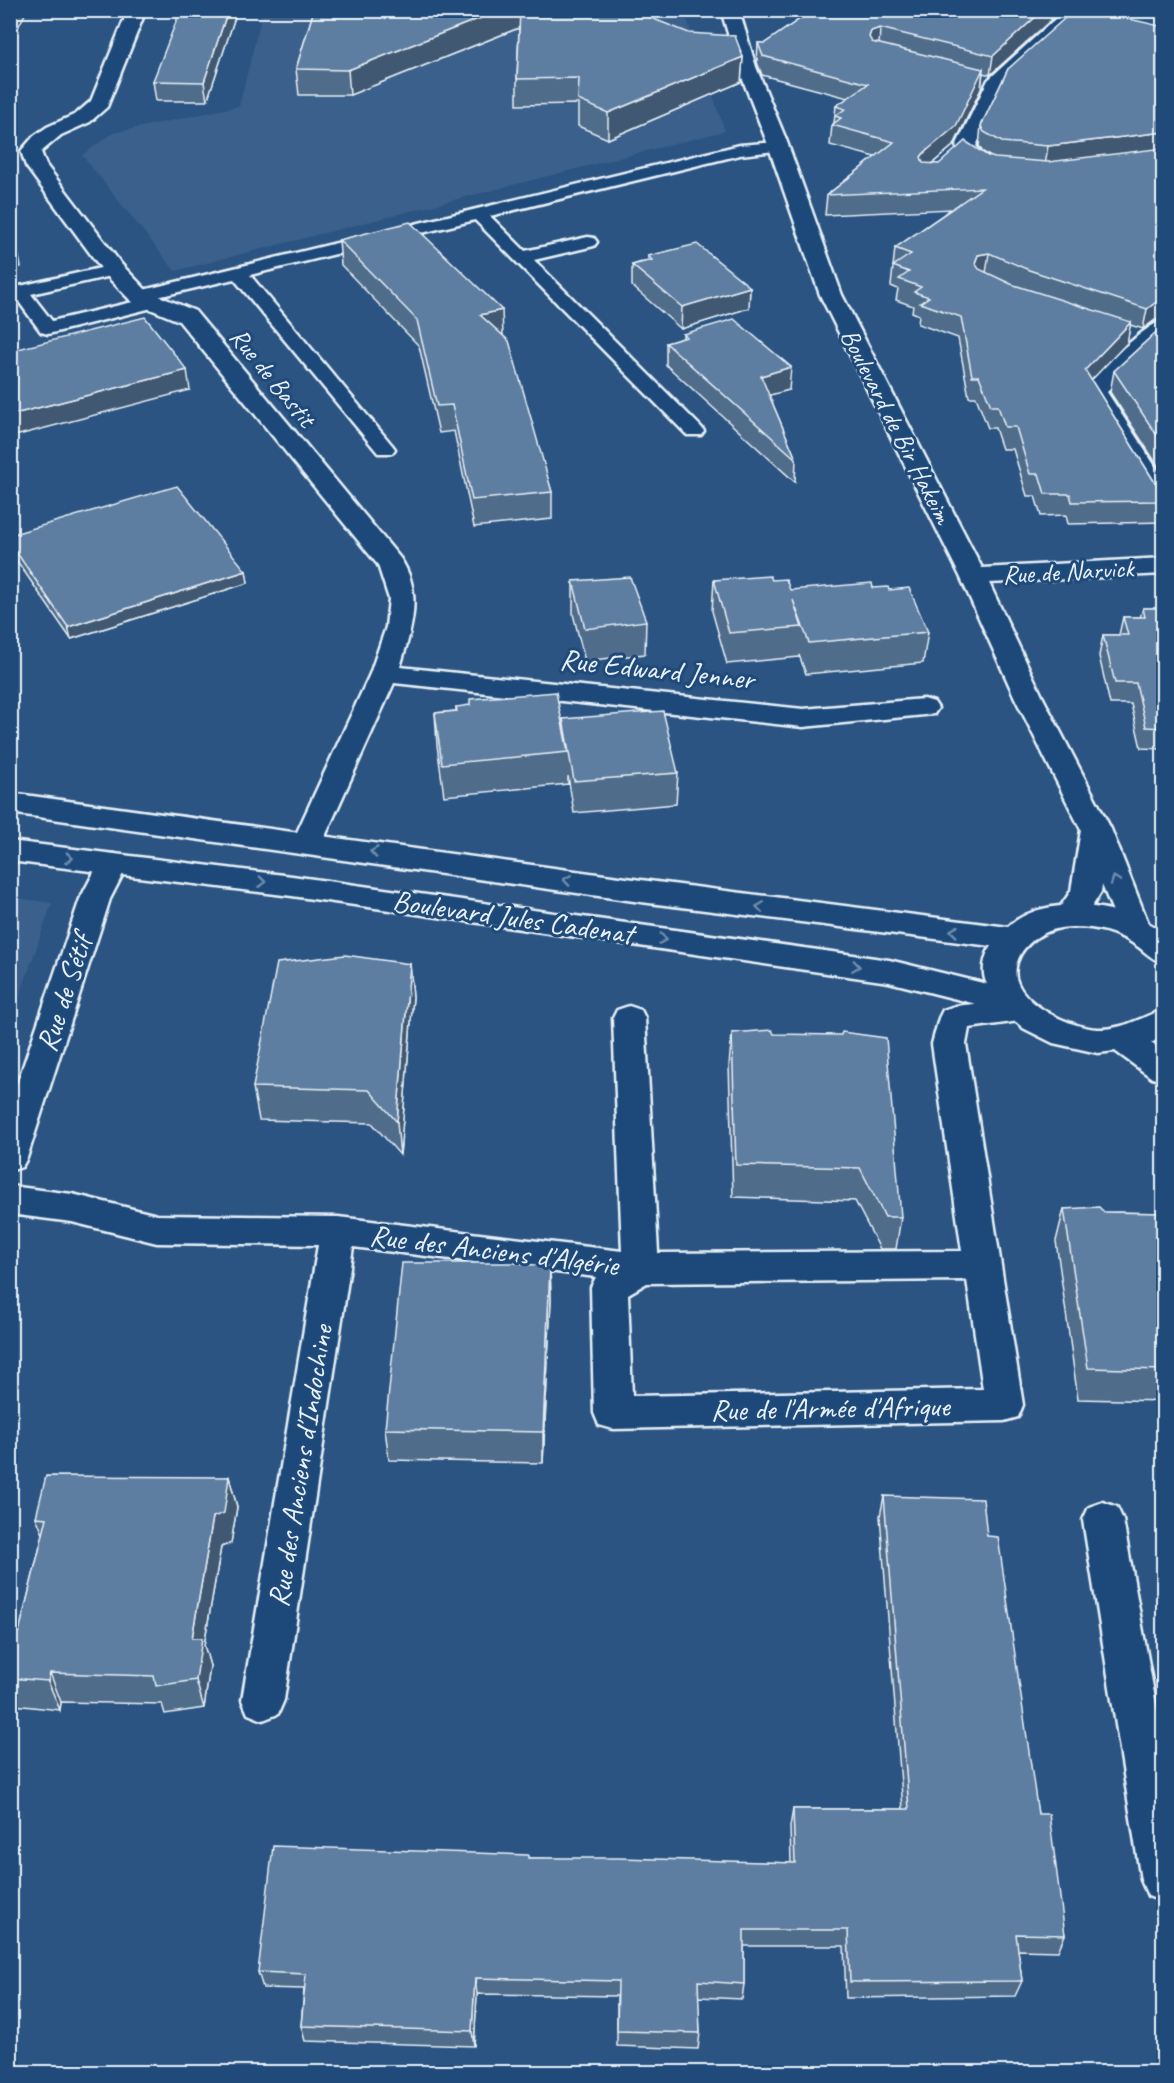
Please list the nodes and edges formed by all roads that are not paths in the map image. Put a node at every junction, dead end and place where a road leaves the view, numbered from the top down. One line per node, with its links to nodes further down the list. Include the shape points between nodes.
1 (137, 10): 11 (street, Rue de Bastit, via 100,103 83,118 41,140 31,151 36,166)
2 (730, 10): 6 (street, Boulevard de Bir Hakeim, via 747,67)
3 (1074, 10): 5 (street)
4 (973, 79): 5 (street)
5 (995, 84): 7 (street, via 959,153 993,170)
6 (779, 147): 8 (lane, via 740,150); 19 (street, Boulevard de Bir Hakeim, via 831,295)
7 (1014, 172)
8 (478, 214): 10 (lane); 12 (lane)
9 (588, 242): 10 (lane)
10 (523, 257): 15 (lane)
11 (114, 270): 13 (street, Rue de Bastit); 13 (lane, via 20,291 48,328)
12 (238, 273): 13 (lane); 16 (lane)
13 (145, 300): 20 (street, Rue de Bastit, via 187,316 391,564 402,599 399,627)
14 (1145, 333): 17 (street, via 1095,391)
15 (694, 430)
16 (386, 449)
17 (1164, 501)
18 (1164, 566): 19 (street, Rue de Narvick)
19 (973, 576): 23 (street, Boulevard de Bir Hakeim)
20 (384, 674): 21 (street, Rue Edward Jenner, via 803,718); 24 (street, Rue de Bastit)
21 (924, 708)
22 (10, 803): 24 (street, Boulevard Jules Cadenat)
23 (1096, 829): 27 (street, via 1086,891); 28 (street, Boulevard de Bir Hakeim, one-way to 23)
24 (308, 843): 29 (street, Boulevard Jules Cadenat, one-way to 24, via 640,891)
25 (10, 850): 26 (street, Boulevard Jules Cadenat, one-way to 26)
26 (113, 864): 31 (street, Boulevard Jules Cadenat, one-way to 31, via 889,970); 36 (street, Rue de Sétif, via 95,899)
27 (1070, 916): 28 (street, via 1103,919); 29 (street, via 1036,922)
28 (1135, 930): 30 (street)
29 (1012, 938): 31 (street, via 1001,958 1000,969 1001,980)
30 (1164, 952)
31 (1017, 1006): 34 (street, Boulevard Jules Cadenat, via 1050,1030 1067,1036 1086,1041); 39 (street, Rue de l'Armée d'Afrique, via 955,1018 949,1044)
32 (629, 1018): 40 (street)
33 (1164, 1022): 34 (street, Boulevard Jules Cadenat, via 1146,1034)
34 (1123, 1040): 35 (street)
35 (1164, 1069)
36 (10, 1158)
37 (10, 1200): 38 (street, Rue des Anciens d'Algérie, via 72,1208 157,1229)
38 (338, 1231): 40 (street, Rue des Anciens d'Algérie); 42 (street, Rue des Anciens d'Indochine)
39 (981, 1265): 40 (street, Rue des Anciens d'Algérie); 40 (street, Rue de l'Armée d'Afrique, via 1004,1405 613,1413 609,1287)
40 (641, 1268)
41 (1103, 1520): 43 (street)
42 (263, 1700)
43 (1164, 1880)

